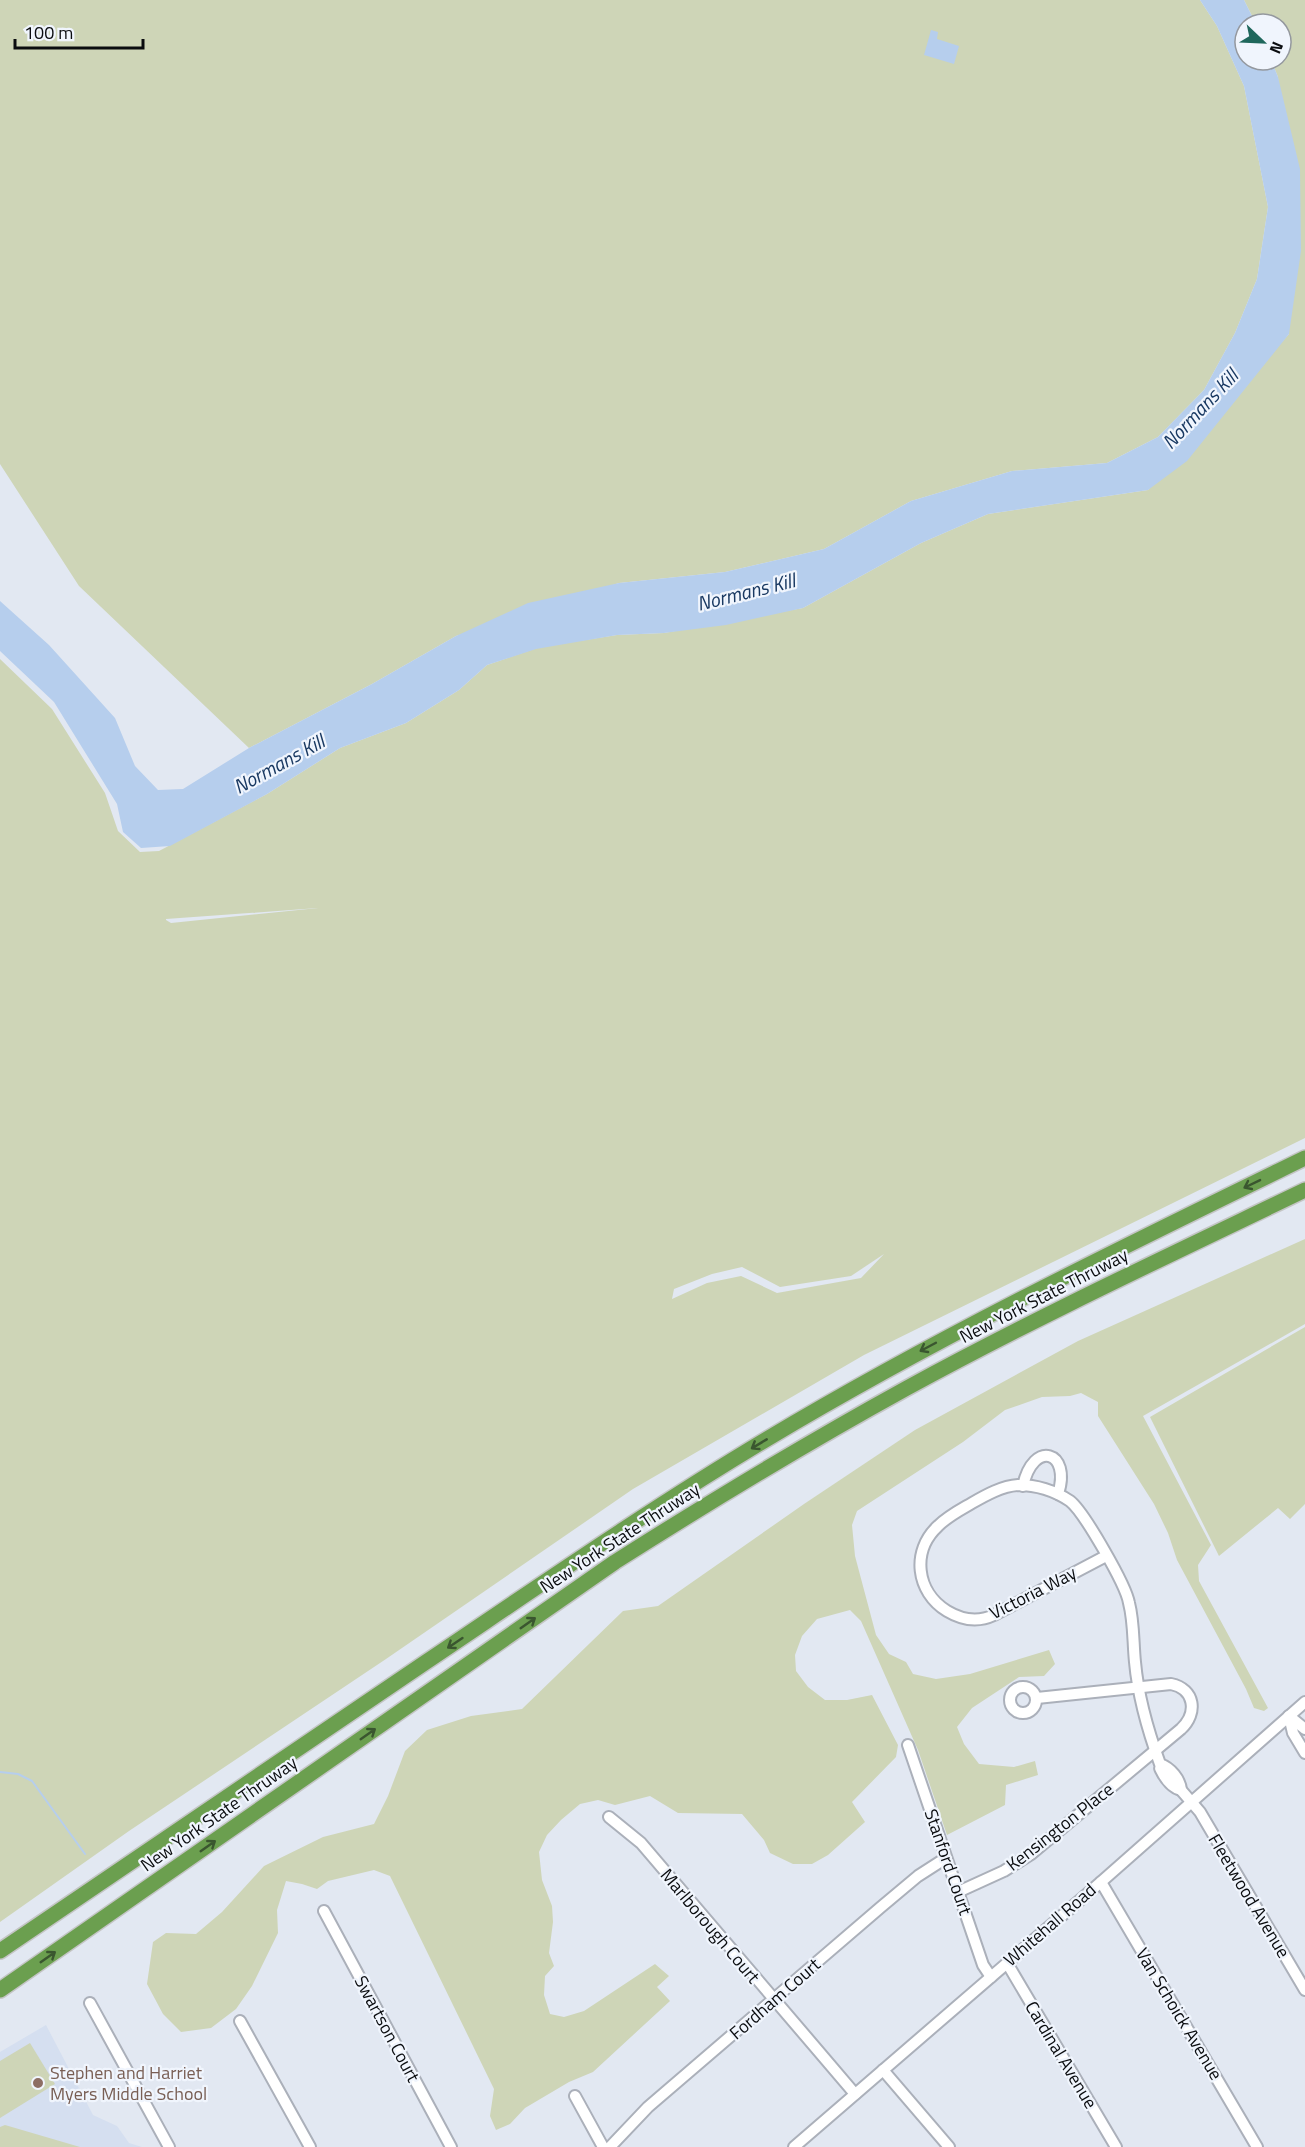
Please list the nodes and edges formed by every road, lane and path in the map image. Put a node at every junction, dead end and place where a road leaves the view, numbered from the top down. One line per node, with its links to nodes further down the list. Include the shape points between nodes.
1 (1305, 1158): 20 (highway, New York State Thruway, one-way to 20, via 982,1318 765,1440 603,1543)
2 (1305, 1190): 23 (highway, New York State Thruway, one-way to 2, via 615,1562 696,1510 953,1363)
3 (1023, 1486): 4 (street, Victoria Way); 4 (street, via 1032,1462 1047,1456 1058,1463 1062,1472); 5 (street, Victoria Way, via 989,1493 931,1533 921,1552 919,1570 924,1587 936,1603 966,1620 986,1618)
4 (1058, 1494): 5 (street, Victoria Way, via 1079,1510)
5 (1106, 1556): 6 (street, Victoria Way, via 1129,1602)
6 (1139, 1687): 7 (street); 12 (street, Victoria Way); 12 (street, Kensington Place, via 1177,1686 1192,1701 1192,1713 1186,1723)
7 (1036, 1698)
8 (1305, 1702): 9 (street, Whitehall Road)
9 (1289, 1716): 10 (street); 13 (street, via 1293,1733); 14 (street, Whitehall Road)
10 (1305, 1729)
11 (908, 1745): 16 (street, Stanford Court)
12 (1155, 1751): 14 (street, Victoria Way, via 1162,1774); 18 (street, Kensington Place, via 1022,1860)
13 (1305, 1753)
14 (1192, 1802): 17 (street, Whitehall Road); 24 (street, Fleetwood Avenue)
15 (609, 1816): 25 (street, Marlborough Court, via 641,1843)
16 (946, 1858): 18 (street, Stanford Court); 25 (street, Fordham Court, via 901,1889)
17 (1101, 1882): 21 (street, Whitehall Road); 39 (street, Van Schoick Avenue)
18 (958, 1892): 22 (street, Stanford Court, via 983,1965)
19 (324, 1911): 34 (street, Swartson Court)
20 (0, 1951)
21 (1007, 1963): 22 (street, Whitehall Road); 38 (street, Cardinal Avenue)
22 (991, 1977): 28 (street, Whitehall Road)
23 (0, 1990)
24 (1305, 1990)
25 (774, 2000): 29 (street, Marlborough Court); 36 (street, Fordham Court, via 648,2107)
26 (90, 2003): 32 (street)
27 (240, 2021): 33 (street)
28 (883, 2070): 29 (street, Whitehall Road); 37 (street)
29 (855, 2094): 31 (street, Whitehall Road)
30 (575, 2096): 35 (street)
31 (799, 2145)
32 (170, 2147)
33 (310, 2147)
34 (451, 2147)
35 (603, 2147)
36 (609, 2147)
37 (949, 2147)
38 (1116, 2147)
39 (1257, 2147)

